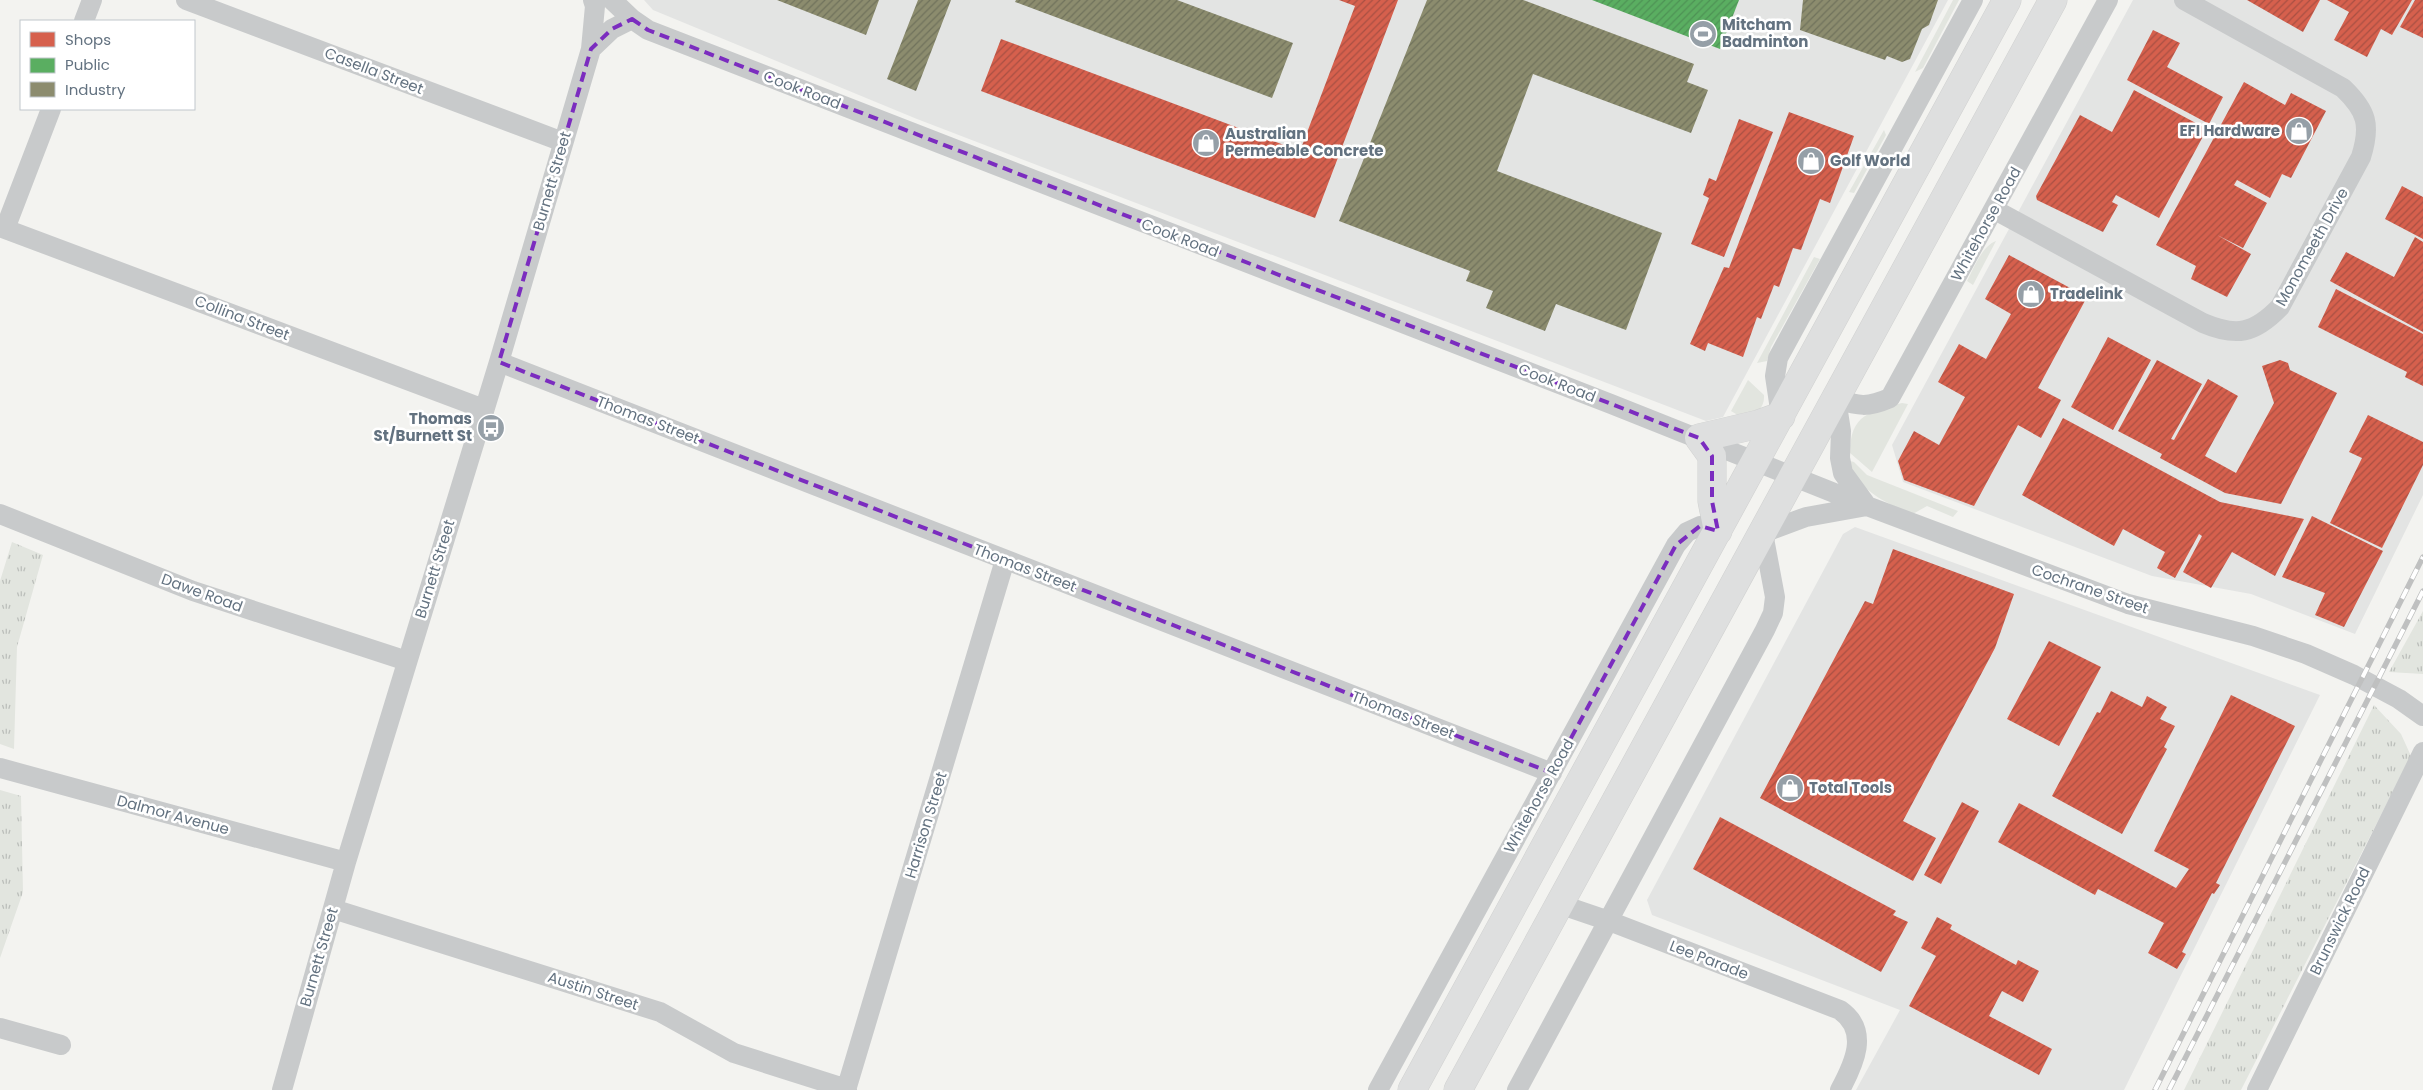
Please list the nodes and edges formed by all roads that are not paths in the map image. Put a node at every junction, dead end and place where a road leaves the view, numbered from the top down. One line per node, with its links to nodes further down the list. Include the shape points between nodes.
1 (92, 0): 11 (street)
2 (186, 0): 14 (street, Casella Street)
3 (594, 0): 12 (street, Burnett Street)
4 (612, 0): 10 (street, Cook Road)
5 (1973, 0): 20 (street, via 1778,358 1774,376)
6 (2006, 0): 20 (highway, Whitehorse Road)
7 (2053, 0): 18 (highway)
8 (2108, 0): 15 (street, Whitehorse Road)
9 (2184, 0): 15 (street, Monomeeth Drive, via 2343,88 2358,102 2366,119 2367,139 2360,157 2280,307 2249,328 2235,333 2224,332)
10 (632, 19): 12 (street, Burnett Street, via 612,29); 21 (street, Cook Road, via 648,30)
11 (84, 20)
12 (591, 49): 14 (street, Burnett Street)
13 (51, 110): 16 (street)
14 (563, 142): 17 (street, Burnett Street)
15 (1994, 210): 18 (street, Whitehorse Road, via 1890,398 1874,405 1859,406)
16 (3, 228): 19 (street, Collina Street)
17 (499, 362): 19 (street, Burnett Street); 28 (street, Thomas Street)
18 (1836, 399): 23 (highway); 24 (street, via 1843,473)
19 (484, 409): 29 (street, Burnett Street)
20 (1781, 416): 21 (highway); 22 (highway, Whitehorse Road)
21 (1699, 438): 22 (street, Cook Road); 26 (highway, via 1712,456 1712,501)
22 (1756, 461): 23 (street, Cochrane Street); 26 (highway, Whitehorse Road)
23 (1794, 476): 24 (street, Cochrane Street); 27 (highway)
24 (1866, 506): 27 (street, via 1806,517); 30 (street, Cochrane Street, via 2128,604 2253,636 2306,654 2354,675)
25 (0, 514): 29 (street, Dawe Road, via 192,591)
26 (1718, 531): 33 (street, Whitehorse Road, via 1700,526 1687,532 1676,545); 43 (highway, Whitehorse Road)
27 (1763, 533): 35 (highway); 37 (street, via 1775,597 1773,613)
28 (1005, 560): 33 (street, Thomas Street); 40 (street, Harrison Street)
29 (407, 661): 34 (street, Burnett Street)
30 (2423, 716)
31 (2423, 752): 47 (street, Brunswick Road)
32 (0, 768): 34 (street, Dalmor Avenue)
33 (1552, 772): 42 (street, Whitehorse Road)
34 (346, 862): 36 (street, Burnett Street)
35 (1559, 904): 37 (street, Lee Parade); 44 (highway)
36 (333, 909): 40 (street, Austin Street, via 660,1012 734,1053); 41 (street, Burnett Street)
37 (1609, 921): 45 (street); 46 (street, Lee Parade, via 1846,1014 1854,1024 1858,1043 1854,1063)
38 (0, 1028): 39 (street)
39 (61, 1045)
40 (847, 1089)
41 (282, 1090)
42 (1378, 1090)
43 (1412, 1090)
44 (1458, 1090)
45 (1517, 1090)
46 (1840, 1090)
47 (2257, 1090)

